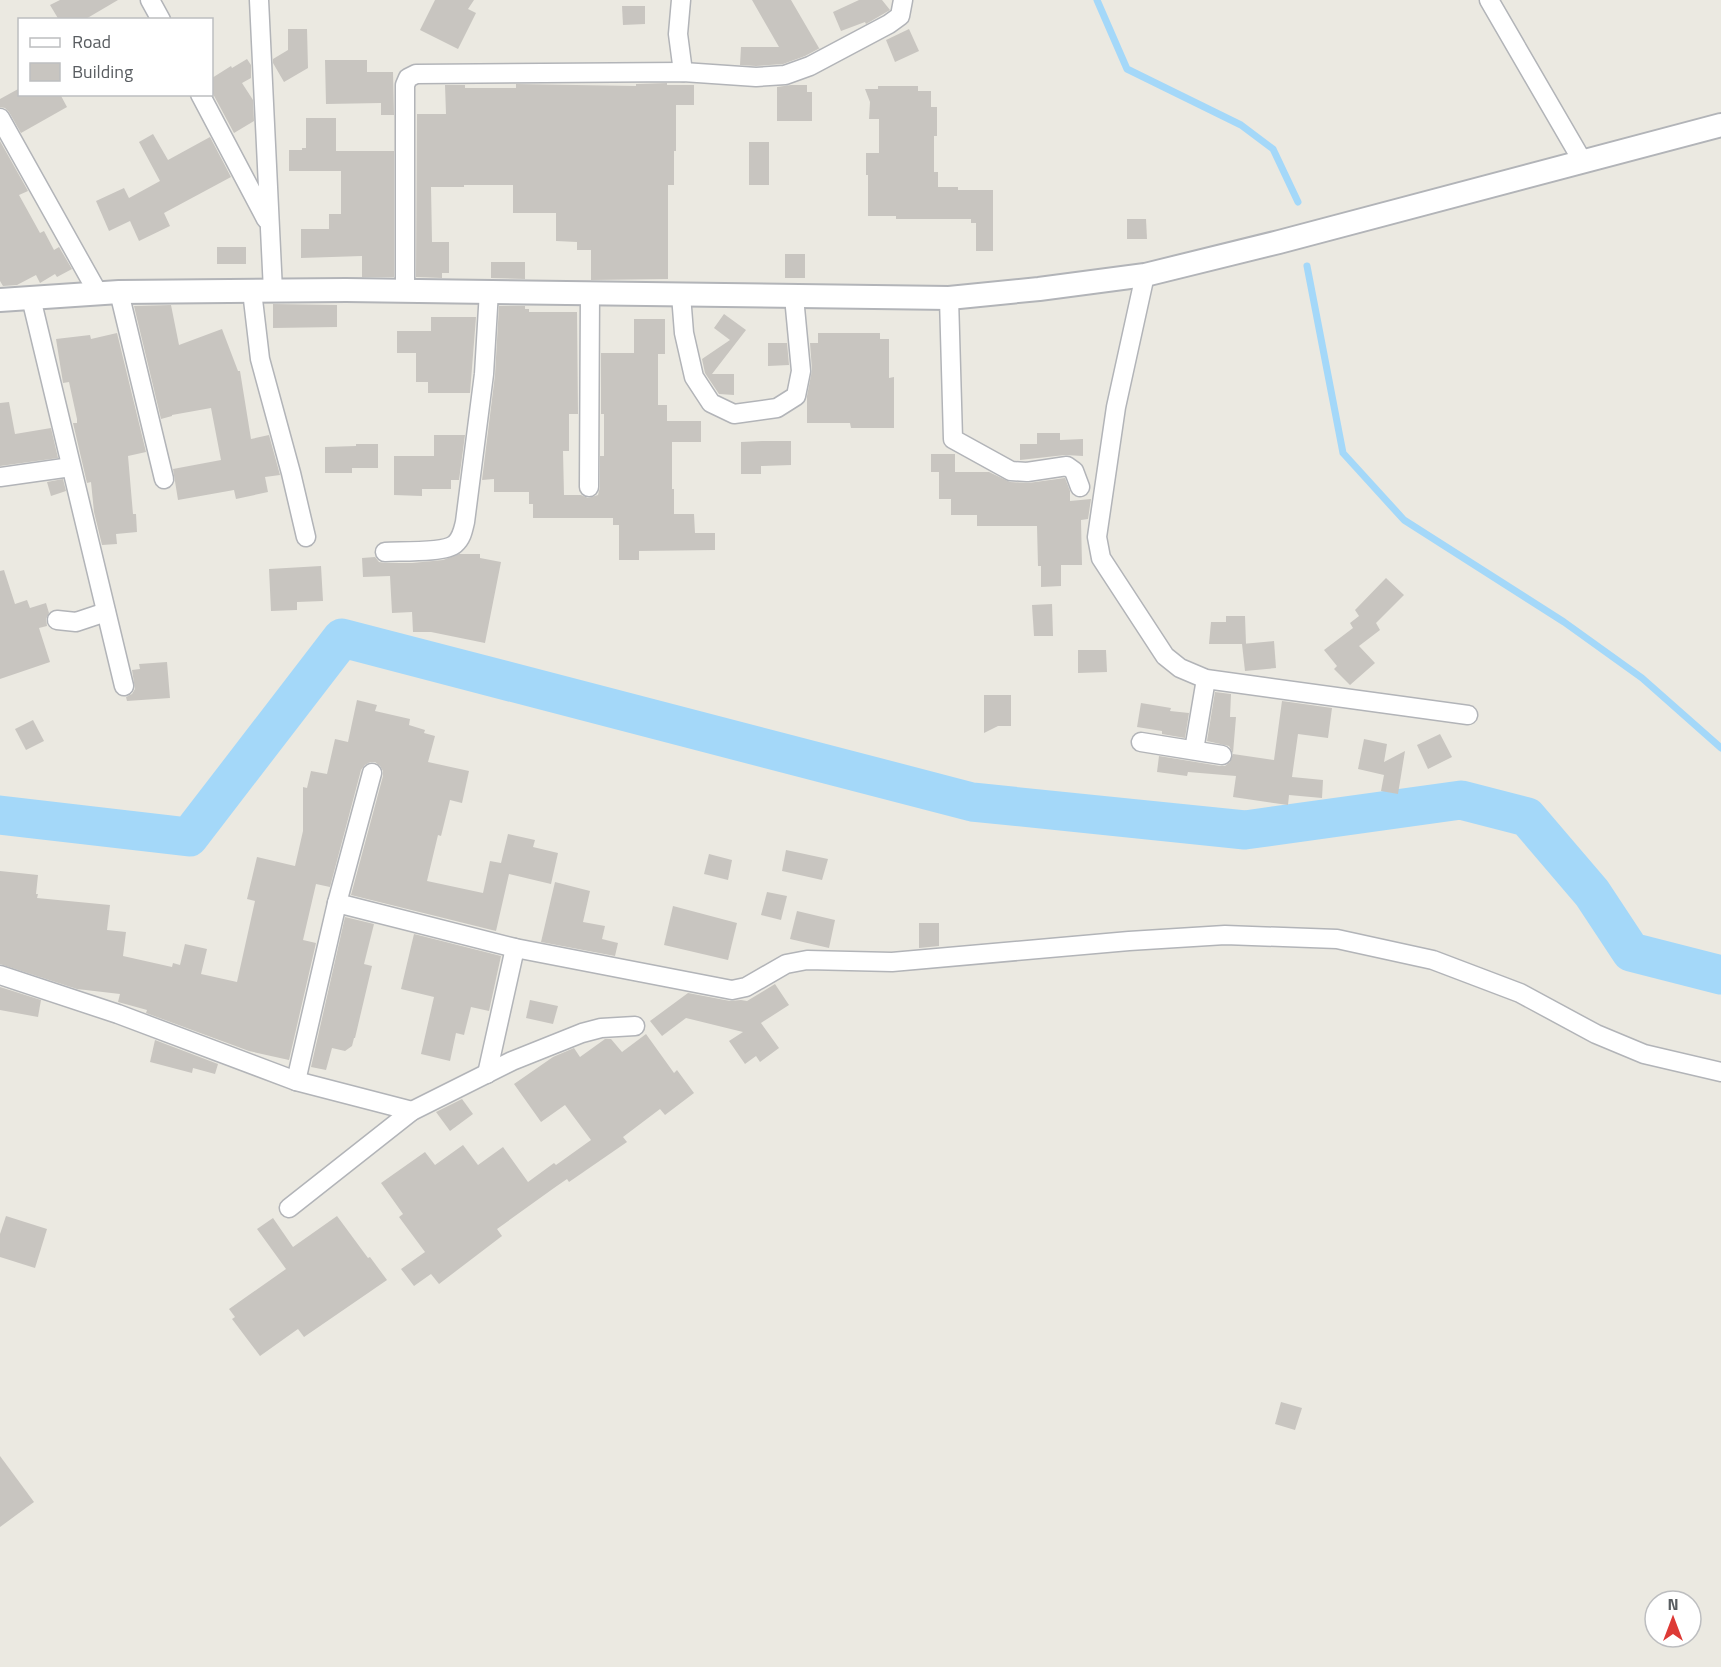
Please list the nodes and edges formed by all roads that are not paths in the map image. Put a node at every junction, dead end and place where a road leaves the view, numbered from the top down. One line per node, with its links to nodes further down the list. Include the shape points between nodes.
1 (150, 0): 6 (street)
2 (259, 0): 12 (street)
3 (681, 0): 7 (street, via 678,34)
4 (903, 0): 7 (street, via 900,16 889,24 785,75)
5 (1489, 0): 11 (street)
6 (159, 18)
7 (683, 72): 14 (street, via 416,74 408,78)
8 (201, 96): 12 (street)
9 (0, 118): 17 (street)
10 (1721, 125): 11 (street)
11 (1583, 162): 13 (street)
12 (269, 223): 15 (street)
13 (1145, 275): 22 (street); 33 (street, via 1116,407 1097,537 1101,558 1165,656 1180,668)
14 (405, 290): 15 (street); 16 (street)
15 (262, 291): 17 (street); 29 (street, via 260,359)
16 (489, 291): 18 (street); 30 (street, via 484,374 461,537 454,546)
17 (109, 292): 21 (street); 26 (street)
18 (590, 293): 19 (street); 27 (street)
19 (681, 295): 20 (street); 20 (street, via 694,377 711,404 734,414 777,408 796,396 801,371)
20 (794, 297): 22 (street)
21 (31, 298): 23 (street); 24 (street)
22 (949, 298): 28 (street, via 953,439 1011,471 1067,466 1074,471)
23 (0, 300)
24 (71, 467): 25 (street); 31 (street)
25 (0, 477)
26 (164, 479)
27 (589, 486)
28 (1080, 487)
29 (306, 537)
30 (385, 552)
31 (106, 612): 32 (street, via 76,622); 34 (street)
32 (57, 620)
33 (1206, 679): 35 (street); 37 (street)
34 (124, 686)
35 (1468, 715)
36 (1141, 742): 37 (street)
37 (1194, 750): 38 (street)
38 (1222, 755)
39 (372, 773): 40 (street)
40 (337, 903): 41 (street); 46 (street)
41 (515, 948): 44 (street, via 732,990 746,987 786,964 807,960 891,962 1225,935 1337,939 1433,960 1520,993 1596,1034 1644,1054); 45 (street)
42 (0, 975): 46 (street, via 118,1014)
43 (635, 1026): 45 (street, via 582,1033)
44 (1721, 1072)
45 (487, 1074): 47 (street)
46 (296, 1081): 47 (street)
47 (412, 1111): 48 (street)
48 (289, 1208)

